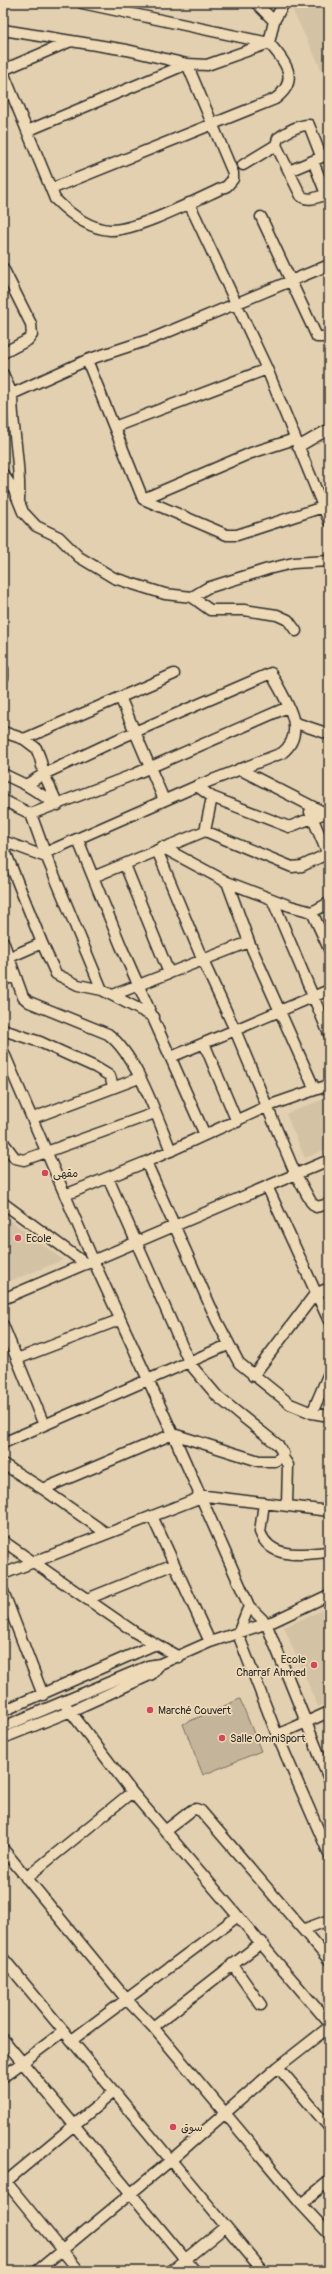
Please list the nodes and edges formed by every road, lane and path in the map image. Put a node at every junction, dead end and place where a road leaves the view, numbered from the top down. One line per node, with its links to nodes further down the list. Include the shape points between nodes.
1 (82, 3): 8 (street)
2 (256, 3): 4 (street)
3 (284, 3): 4 (street)
4 (274, 21): 8 (street)
5 (3, 30): 6 (street)
6 (52, 38): 7 (street); 9 (street)
7 (72, 41): 9 (street); 10 (street)
8 (269, 43): 10 (street, via 207,65); 12 (street, via 287,67 289,78 283,93 275,99)
9 (44, 53): 11 (street)
10 (187, 64): 12 (street); 13 (street)
11 (3, 71): 13 (street)
12 (211, 124): 18 (street); 20 (street, via 233,178 227,186)
13 (27, 131): 18 (street)
14 (276, 145): 15 (street, via 282,135 300,126 309,125); 16 (street); 17 (street)
15 (321, 157): 17 (street); 19 (street)
16 (243, 165)
17 (290, 172): 19 (street, via 301,196 305,199)
18 (51, 189): 20 (street, via 55,199 64,208 96,228 109,230 123,229)
19 (328, 193)
20 (189, 203): 25 (street)
21 (261, 217): 24 (street)
22 (329, 265): 24 (street)
23 (3, 268): 27 (street, via 32,330 28,340)
24 (291, 282): 25 (street); 26 (street, via 317,337)
25 (236, 302): 28 (street, via 151,339); 29 (street)
26 (329, 337)
27 (3, 353)
28 (87, 360): 31 (street); 32 (street)
29 (266, 369): 32 (street); 34 (street)
30 (3, 374): 31 (street)
31 (12, 394): 36 (street)
32 (114, 427): 37 (street)
33 (329, 429): 34 (street)
34 (296, 443): 37 (street, via 251,453); 38 (street)
35 (3, 474): 36 (street)
36 (17, 488): 41 (street, via 18,502 28,519 58,537 79,557 97,569 114,578 165,594)
37 (143, 498): 38 (street, via 227,535 237,535)
38 (323, 507): 39 (street)
39 (329, 521)
40 (329, 561): 41 (street, via 293,563 268,569 207,588)
41 (192, 597): 42 (street, via 210,610 244,610 277,615 288,620)
42 (296, 631)
43 (3, 669): 45 (street)
44 (174, 674): 46 (street)
45 (3, 678)
46 (120, 698): 50 (street); 52 (street)
47 (288, 707): 48 (street); 50 (street, via 271,673); 53 (street)
48 (296, 723): 51 (street); 54 (street, via 294,737 288,749)
49 (3, 732): 52 (street)
50 (135, 732): 53 (street); 56 (street)
51 (329, 734)
52 (24, 739): 56 (street, via 38,753)
53 (150, 767): 61 (street); 62 (street)
54 (239, 769): 58 (street); 63 (street)
55 (3, 774): 57 (street)
56 (44, 774): 57 (street); 62 (street)
57 (26, 785): 62 (street)
58 (197, 786): 59 (street); 61 (street)
59 (212, 797): 66 (street, via 290,827); 67 (street)
60 (3, 800): 64 (street)
61 (164, 800): 68 (street)
62 (58, 805): 64 (street)
63 (306, 805): 65 (street); 66 (street)
64 (31, 814): 72 (street)
65 (327, 814): 66 (street)
66 (313, 818): 73 (street)
67 (205, 832): 71 (street); 73 (street, via 292,867 302,866)
68 (78, 840): 72 (street); 75 (street)
69 (3, 841): 72 (street)
70 (3, 846): 82 (street)
71 (160, 851): 74 (street); 76 (street); 85 (street)
72 (45, 855): 90 (street)
73 (329, 855)
74 (125, 865): 75 (street); 86 (street)
75 (93, 877): 89 (street)
76 (227, 882): 77 (street); 81 (street)
77 (272, 899): 79 (street); 93 (street)
78 (329, 903): 79 (street)
79 (312, 912): 83 (street)
80 (3, 941): 84 (street)
81 (249, 942): 85 (street); 94 (street)
82 (42, 943): 84 (street); 90 (street, via 56,974 78,985)
83 (329, 949)
84 (10, 957): 87 (street)
85 (203, 961): 86 (street); 97 (street)
86 (169, 974): 89 (street)
87 (15, 976): 88 (street); 103 (street, via 23,997 29,1002 108,1034 117,1041 132,1060)
88 (3, 980)
89 (138, 985): 92 (street); 95 (street)
90 (102, 990): 92 (street)
91 (329, 990): 93 (street)
92 (113, 995): 95 (street)
93 (313, 998): 94 (street); 98 (street)
94 (280, 1012): 97 (street); 106 (street)
95 (154, 1017): 101 (street)
96 (3, 1030): 105 (street, via 28,1037 95,1067 110,1076)
97 (235, 1030): 99 (street); 107 (street)
98 (329, 1034)
99 (204, 1043): 101 (street); 110 (street)
100 (3, 1051): 102 (street)
101 (171, 1057): 111 (street)
102 (6, 1066): 109 (street)
103 (139, 1078): 105 (street); 108 (street)
104 (329, 1085): 106 (street)
105 (113, 1086): 109 (street)
106 (314, 1090): 107 (street)
107 (268, 1106): 110 (street); 117 (street)
108 (155, 1113): 113 (street); 114 (street)
109 (33, 1118): 114 (street)
110 (237, 1122): 111 (street)
111 (205, 1135): 113 (street)
112 (3, 1142): 114 (street, via 15,1158 20,1160)
113 (171, 1151): 116 (street)
114 (47, 1153): 120 (street)
115 (329, 1160): 117 (street)
116 (146, 1162): 118 (street); 123 (street)
117 (295, 1173): 119 (street); 122 (street, via 316,1207)
118 (108, 1178): 120 (street); 124 (street)
119 (267, 1186): 123 (street); 127 (street)
120 (65, 1195): 125 (street)
121 (3, 1203): 125 (street)
122 (329, 1204)
123 (176, 1225): 124 (street); 132 (street)
124 (137, 1243): 125 (street); 134 (street)
125 (89, 1262): 128 (street); 129 (street)
126 (329, 1288): 127 (street)
127 (315, 1294): 130 (street); 136 (street)
128 (3, 1299)
129 (119, 1320): 133 (street); 137 (street)
130 (329, 1321)
131 (3, 1325): 133 (street)
132 (228, 1346): 134 (street); 136 (street, via 239,1363)
133 (17, 1360): 140 (street)
134 (190, 1364): 137 (street); 143 (street, via 218,1397 278,1445 282,1450)
135 (329, 1373): 138 (street)
136 (253, 1376): 138 (street, via 290,1404)
137 (147, 1379): 140 (street); 141 (street)
138 (312, 1413): 139 (street)
139 (329, 1416)
140 (44, 1425): 142 (street)
141 (173, 1434): 143 (street, via 259,1461 275,1461); 145 (street); 146 (street)
142 (3, 1443)
143 (282, 1456): 148 (street, via 288,1465)
144 (3, 1464): 145 (street)
145 (43, 1489): 151 (street)
146 (199, 1497): 147 (street); 150 (street); 160 (street)
147 (264, 1503): 148 (street); 153 (street, via 260,1532 268,1544 284,1554)
148 (287, 1505): 149 (street)
149 (329, 1511)
150 (152, 1516): 151 (street); 155 (street)
151 (106, 1533): 154 (street)
152 (3, 1541): 154 (street)
153 (328, 1552)
154 (32, 1561): 156 (street); 159 (street)
155 (174, 1564): 159 (street); 163 (street)
156 (3, 1574)
157 (3, 1590): 167 (street)
158 (329, 1595): 161 (street)
159 (87, 1599): 164 (street)
160 (248, 1606): 161 (street); 162 (street)
161 (266, 1623): 162 (street); 173 (street)
162 (238, 1634): 163 (street); 176 (street)
163 (210, 1642): 165 (street)
164 (156, 1644): 165 (street); 167 (street)
165 (179, 1657): 166 (street)
166 (160, 1664): 168 (street, via 148,1666); 170 (street, via 152,1674)
167 (43, 1695): 169 (street)
168 (64, 1703): 170 (street); 172 (street)
169 (4, 1709)
170 (72, 1711): 175 (street); 179 (street)
171 (328, 1714): 173 (street)
172 (16, 1722): 174 (street); 175 (street)
173 (305, 1723): 176 (street); 178 (street)
174 (3, 1727)
175 (21, 1732): 177 (street)
176 (277, 1735): 182 (street)
177 (3, 1738)
178 (329, 1779)
179 (132, 1792): 180 (street); 183 (street)
180 (165, 1831): 184 (street); 186 (street, via 192,1810 201,1811)
181 (3, 1849): 183 (street)
182 (329, 1854)
183 (26, 1878): 192 (street)
184 (238, 1916): 187 (street); 192 (street)
185 (329, 1920): 186 (street)
186 (305, 1929): 189 (street)
187 (262, 1942): 190 (street); 194 (street)
188 (3, 1958): 191 (street)
189 (329, 1960)
190 (232, 1964): 193 (street); 195 (street)
191 (7, 1970): 197 (street)
192 (127, 2000): 195 (street); 199 (street)
193 (261, 2006)
194 (329, 2023)
195 (153, 2027): 204 (street)
196 (329, 2027): 201 (street)
197 (64, 2031): 199 (street); 200 (street)
198 (3, 2039): 200 (street)
199 (72, 2040): 203 (street)
200 (22, 2063): 202 (street); 205 (street)
201 (278, 2067): 204 (street); 206 (street)
202 (3, 2077)
203 (114, 2092): 205 (street); 207 (street)
204 (226, 2113): 207 (street); 211 (street)
205 (75, 2126): 208 (street); 210 (street)
206 (329, 2127)
207 (170, 2161): 210 (street); 212 (street)
208 (4, 2181): 214 (street)
209 (329, 2181): 211 (street)
210 (130, 2194): 214 (street); 215 (street)
211 (301, 2204): 213 (street)
212 (225, 2227): 215 (street); 220 (street)
213 (329, 2234)
214 (61, 2250): 216 (street); 217 (street)
215 (185, 2260): 218 (street); 219 (street)
216 (37, 2271)
217 (78, 2271)
218 (171, 2271)
219 (194, 2271)
220 (263, 2271)

